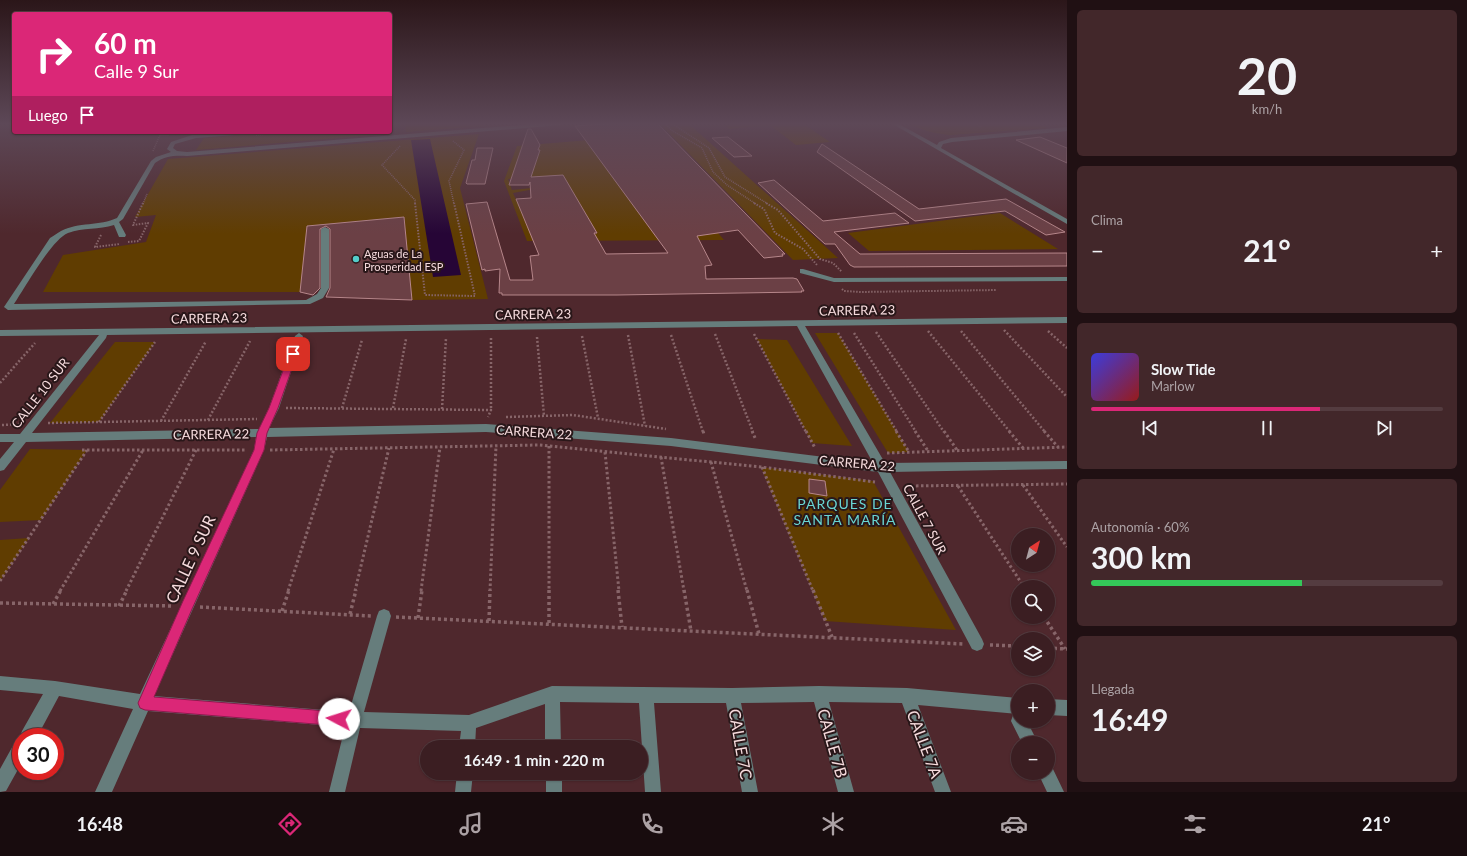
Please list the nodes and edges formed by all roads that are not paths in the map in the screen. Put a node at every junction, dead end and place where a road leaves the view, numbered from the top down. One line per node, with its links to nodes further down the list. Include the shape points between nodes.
1 (155, 160): 3 (street, via 123,216)
2 (960, 160): 4 (street)
3 (116, 222): 6 (street); 9 (street, via 77,228 58,236)
4 (1067, 222)
5 (325, 229): 9 (street, via 325,288 320,296 307,302)
6 (122, 235)
7 (803, 271): 8 (street, via 834,280)
8 (1067, 279)
9 (4, 306)
10 (1067, 320): 11 (street, CARRERA 23)
11 (800, 324): 12 (street, CARRERA 23); 20 (street, CALLE 7 SUR)
12 (0, 333)
13 (103, 336): 17 (street, CALLE 10 SUR)
14 (299, 336): 15 (street, CALLE 9 SUR, via 274,408)
15 (262, 433): 17 (street, CARRERA 22); 20 (street, CARRERA 22, via 486,428 672,442); 30 (street, CALLE 9 SUR, via 259,450)
16 (0, 438): 17 (street, CARRERA 22)
17 (23, 438): 19 (street, CALLE 10 SUR)
18 (1067, 465): 20 (street, CARRERA 22)
19 (0, 467)
20 (881, 468): 22 (street, CALLE 7 SUR)
21 (384, 616): 34 (street)
22 (977, 644)
23 (0, 684): 24 (street)
24 (55, 688): 30 (street); 36 (street)
25 (552, 694): 27 (street); 35 (street); 38 (street)
26 (819, 694): 28 (street); 29 (street); 50 (street, CALLE 7B)
27 (646, 696): 28 (street); 48 (street)
28 (732, 696): 49 (street, CALLE 7C)
29 (906, 696): 31 (street); 51 (street, CALLE 7A)
30 (145, 703): 34 (street); 44 (street, CALLE 9 SUR)
31 (1011, 706)
32 (1055, 707): 33 (street)
33 (1067, 708)
34 (354, 720): 35 (street); 45 (street)
35 (469, 723): 37 (street)
36 (33, 728)
37 (468, 740)
38 (553, 740)
39 (12, 764): 43 (street)
40 (464, 780): 46 (street)
41 (554, 780): 47 (street)
42 (1050, 780): 52 (street)
43 (0, 785)
44 (103, 792)
45 (337, 792)
46 (463, 792)
47 (554, 792)
48 (653, 792)
49 (750, 792)
50 (846, 792)
51 (943, 792)
52 (1056, 792)

